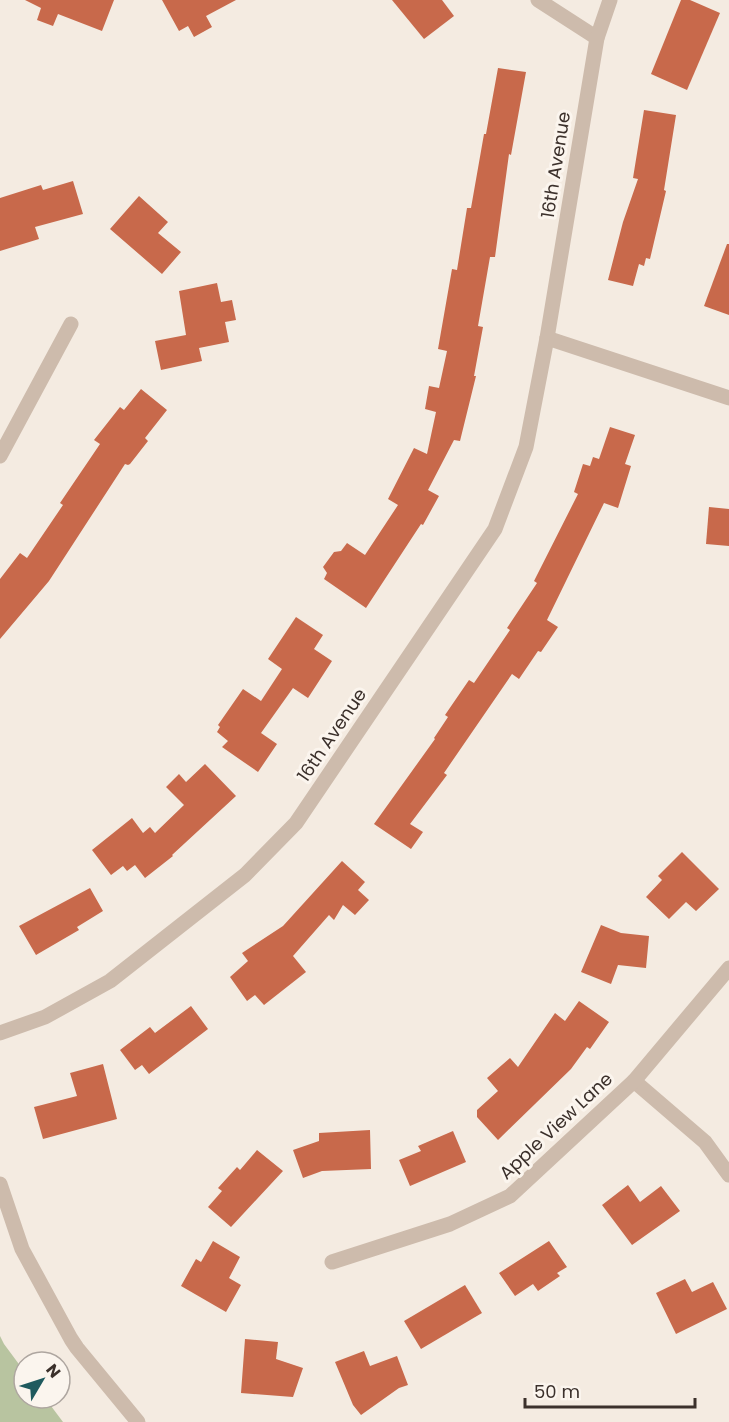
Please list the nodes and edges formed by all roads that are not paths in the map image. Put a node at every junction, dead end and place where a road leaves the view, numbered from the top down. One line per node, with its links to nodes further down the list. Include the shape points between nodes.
1 (538, 0): 3 (street)
2 (610, 0): 3 (street, 16th Avenue)
3 (597, 38): 5 (street, 16th Avenue)
4 (71, 324): 7 (street)
5 (547, 338): 6 (street); 9 (street, 16th Avenue, via 526,447 495,529 296,823 245,875 110,981 45,1017)
6 (729, 398)
7 (0, 456)
8 (729, 968): 10 (street, Apple View Lane)
9 (0, 1033)
10 (634, 1081): 11 (street, via 705,1142); 13 (street, Apple View Lane, via 510,1196 450,1224)
11 (729, 1175)
12 (0, 1184): 14 (street, via 22,1249 71,1339)
13 (333, 1262)
14 (138, 1422)

